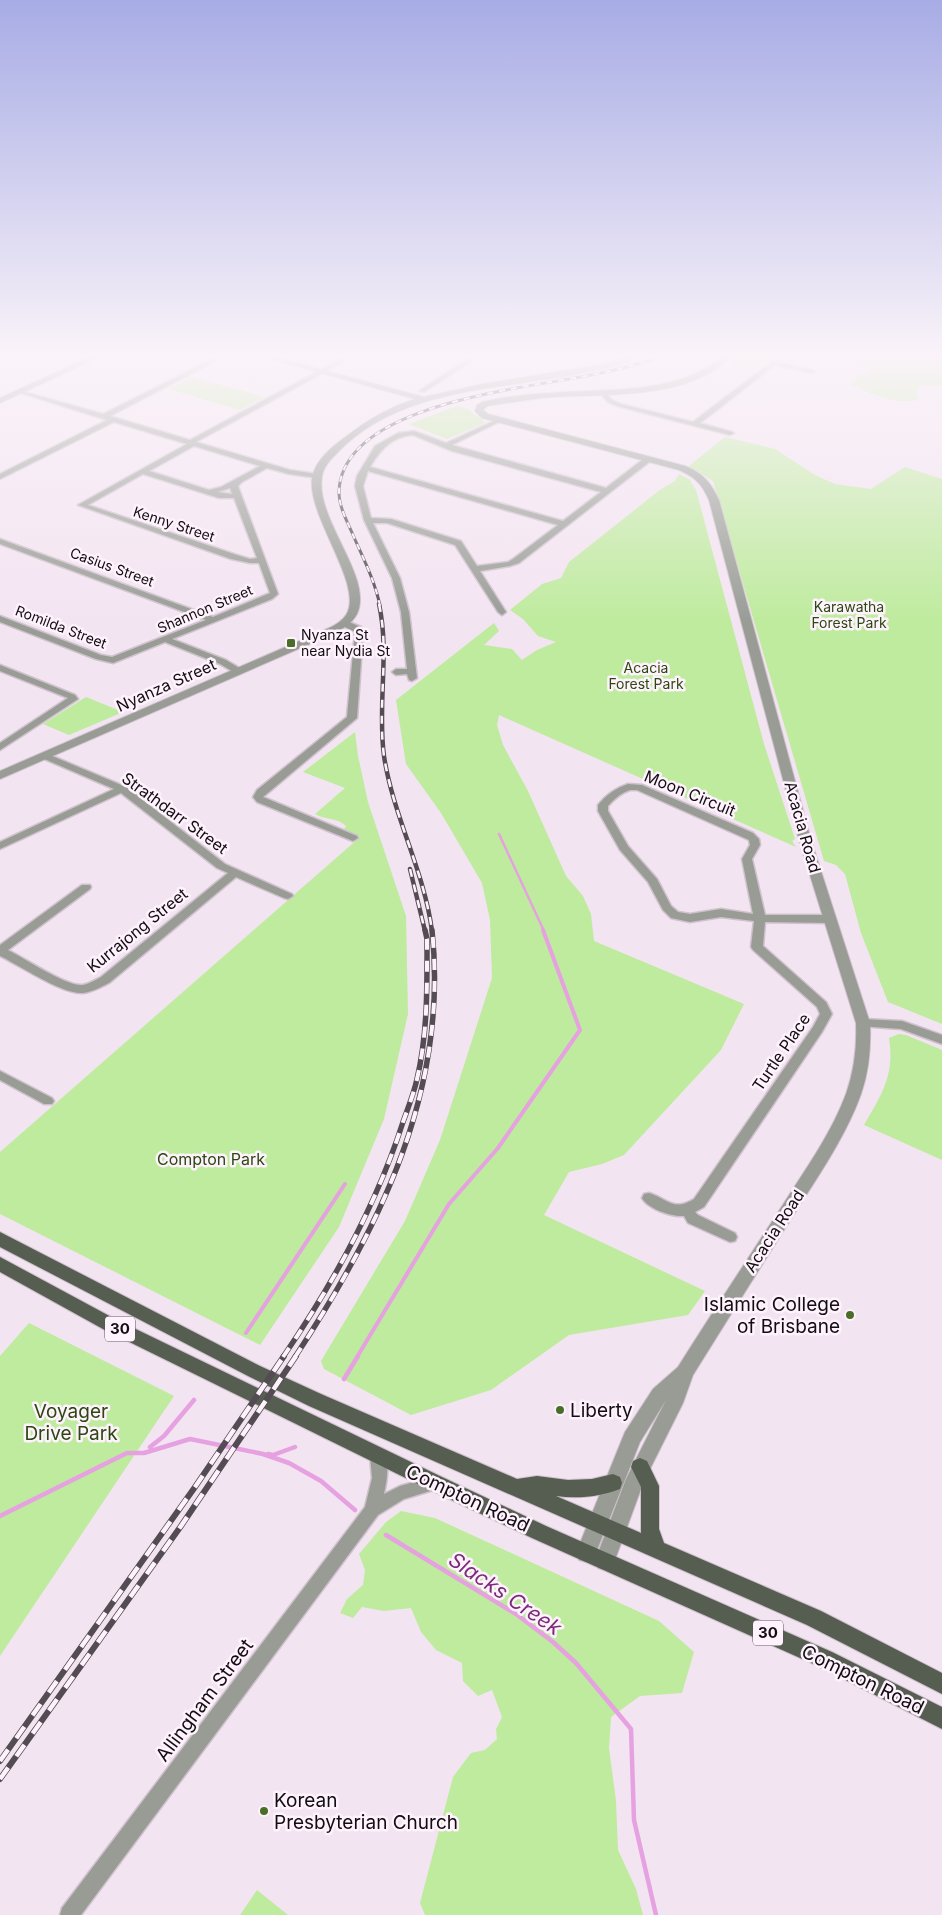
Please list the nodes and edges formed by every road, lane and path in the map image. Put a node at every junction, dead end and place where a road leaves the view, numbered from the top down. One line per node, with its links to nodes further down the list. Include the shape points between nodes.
1 (62, 445): 13 (street)
2 (188, 445): 11 (street)
3 (200, 445): 9 (street)
4 (340, 445): 12 (street)
5 (382, 445): 10 (street)
6 (448, 445): 16 (street)
7 (597, 445): 8 (street, Acacia Road)
8 (649, 459): 16 (street); 44 (street, Acacia Road, via 695,473 707,484 714,500 805,840)
9 (266, 465): 12 (street, via 299,475); 14 (street)
10 (366, 468): 18 (street, via 359,486); 19 (street)
11 (142, 471): 15 (street); 23 (street, Kenny Street, via 82,505 234,557)
12 (317, 476): 28 (street, via 319,503 354,594 353,612)
13 (0, 477)
14 (238, 482): 15 (street); 17 (street, via 234,487)
15 (209, 492): 17 (street); 17 (street)
16 (606, 492): 19 (street)
17 (237, 498): 23 (street, Shannon Street)
18 (368, 520): 24 (street, via 388,521 452,540 462,546); 33 (street, via 396,578 405,612 412,675)
19 (564, 524): 24 (street, via 516,561)
20 (0, 541): 21 (street, Casius Street)
21 (13, 546): 22 (street); 27 (street, Casius Street)
22 (0, 553)
23 (261, 560): 27 (street, Shannon Street, via 274,594)
24 (476, 569): 25 (street)
25 (502, 612)
26 (0, 619): 30 (street, Romilda Street, via 99,658)
27 (213, 620): 29 (street, Shannon Street)
28 (344, 623): 32 (street, Nyanza Street); 38 (street, via 359,632 352,718 258,797)
29 (167, 640): 30 (street, Shannon Street); 32 (street)
30 (113, 660)
31 (0, 668): 34 (street, via 73,699)
32 (238, 671): 35 (street, Nyanza Street)
33 (396, 672)
34 (2, 749)
35 (45, 756): 36 (street, Nyanza Street); 37 (street, Strathdarr Street)
36 (0, 775)
37 (122, 789): 39 (street); 40 (street, Strathdarr Street)
38 (353, 838)
39 (0, 846)
40 (234, 873): 42 (street, Strathdarr Street); 45 (street, Kurrajong Street, via 93,987 80,989 68,985)
41 (86, 887): 45 (street)
42 (288, 896)
43 (760, 919): 43 (street, Moon Circuit, via 747,859 756,842 749,835 639,787 622,789 603,805 617,837 653,880 671,913 684,918 721,913); 44 (street, Moon Circuit); 51 (street, Turtle Place, via 757,947 822,1005 826,1014 699,1203)
44 (830, 919): 46 (street, Acacia Road)
45 (0, 951)
46 (863, 1023): 47 (street, via 902,1025); 57 (street, Acacia Road, via 861,1066 853,1095 838,1127)
47 (942, 1040)
48 (0, 1075): 49 (street)
49 (48, 1102)
50 (648, 1198): 51 (street, via 675,1211)
51 (688, 1211): 52 (street, via 693,1220)
52 (730, 1237)
53 (0, 1239): 55 (main road, Compton Road / 30)
54 (0, 1264): 56 (main road, Compton Road / 30)
55 (56, 1268): 56 (main road, via 62,1282 75,1292); 62 (main road, Compton Road / 30, via 285,1386)
56 (69, 1302): 58 (main road, Compton Road / 30)
57 (685, 1372): 59 (street, Acacia Road, via 674,1403); 61 (street, Acacia Road, via 658,1395 626,1449)
58 (378, 1455): 60 (main road, Compton Road / 30); 63 (street, Allingham Street, via 380,1478)
59 (640, 1467): 65 (street, Acacia Road); 66 (main road, via 650,1486 650,1533)
60 (436, 1483): 63 (street, Allingham Street, via 400,1493); 67 (main road, Compton Road / 30)
61 (613, 1483): 62 (main road, via 592,1488 537,1485); 64 (street, Acacia Road)
62 (516, 1488): 64 (main road, Compton Road / 30)
63 (372, 1510): 70 (street, Allingham Street)
64 (598, 1523): 65 (main road, Compton Road / 30); 67 (street, Acacia Road)
65 (617, 1531): 66 (main road, Compton Road / 30); 67 (street, Acacia Road)
66 (657, 1549): 68 (main road, Compton Road / 30, via 822,1621)
67 (595, 1557): 69 (main road, Compton Road / 30, via 825,1659)
68 (942, 1684)
69 (942, 1718)
70 (69, 1915)

